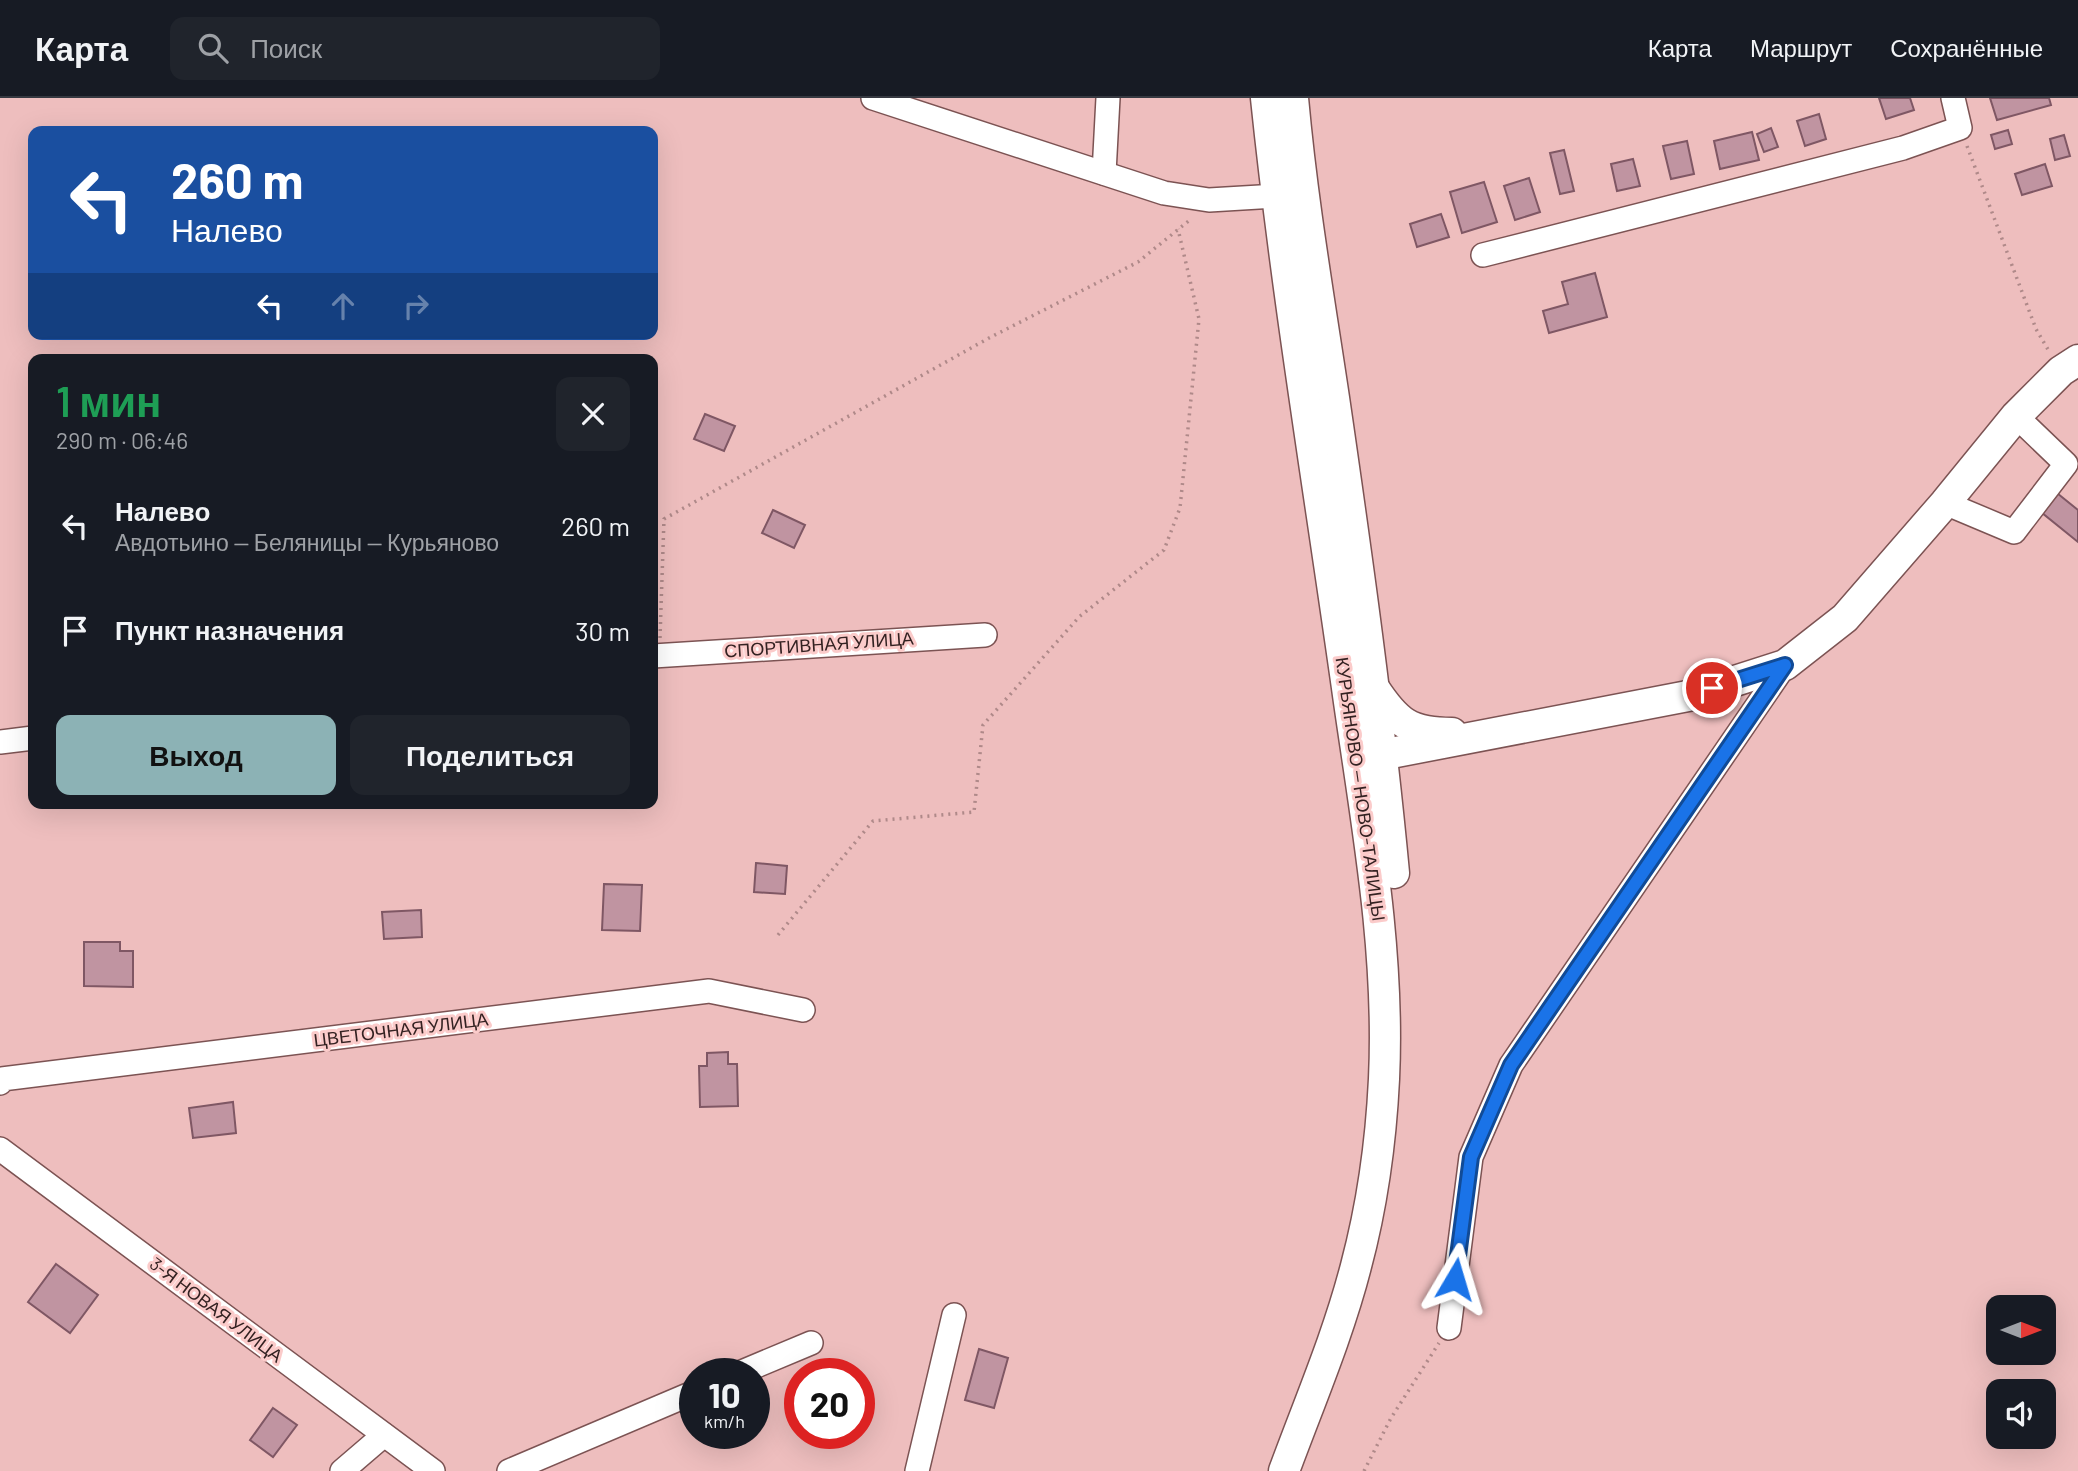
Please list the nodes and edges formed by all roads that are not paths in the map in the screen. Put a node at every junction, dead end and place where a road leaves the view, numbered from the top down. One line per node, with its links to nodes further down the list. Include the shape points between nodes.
1 (873, 98): 6 (street)
2 (1108, 98): 6 (street)
3 (1266, 98): 7 (main road, КУРЬЯНОВО — НОВО-ТАЛИЦЫ)
4 (1293, 98): 15 (main road, КУРЬЯНОВО — НОВО-ТАЛИЦЫ)
5 (1953, 98): 8 (street, via 1960,128 1903,148)
6 (1104, 173): 7 (street, via 1164,193 1209,200)
7 (1276, 196): 19 (main road, КУРЬЯНОВО — НОВО-ТАЛИЦЫ)
8 (1483, 255)
9 (2072, 359): 10 (main road)
10 (2016, 416): 11 (main road); 11 (street, via 2066,464 2014,532)
11 (1945, 503): 14 (main road, via 1845,618)
12 (985, 635): 13 (street, СПОРТИВНАЯ УЛИЦА)
13 (658, 656)
14 (1785, 665): 16 (main road, via 1688,696); 25 (street, via 1511,1065 1471,1157)
15 (1374, 688): 16 (main road, via 1390,712 1415,728 1435,733); 19 (main road, КУРЬЯНОВО — НОВО-ТАЛИЦЫ)
16 (1498, 732): 19 (main road); 20 (main road, via 1432,753 1406,771 1397,796)
17 (28, 738): 18 (street)
18 (0, 741)
19 (1370, 757): 20 (main road, КУРЬЯНОВО — НОВО-ТАЛИЦЫ); 34 (main road, КУРЬЯНОВО — НОВО-ТАЛИЦЫ, via 1384,1014 1377,1153 1367,1220 1344,1309)
20 (1393, 868): 35 (main road, КУРЬЯНОВО — НОВО-ТАЛИЦЫ, via 1404,1013 1403,1080 1387,1223 1362,1316)
21 (803, 1010): 22 (street, ЦВЕТОЧНАЯ УЛИЦА, via 709,991 2,1079)
22 (0, 1083)
23 (0, 1149): 29 (street, 3-Я НОВАЯ УЛИЦА)
24 (954, 1315): 33 (street)
25 (1448, 1328)
26 (811, 1343): 27 (street)
27 (770, 1360)
28 (679, 1399): 32 (street)
29 (384, 1436): 30 (street); 31 (street, 3-Я НОВАЯ УЛИЦА)
30 (342, 1471)
31 (433, 1471)
32 (509, 1471)
33 (917, 1471)
34 (1284, 1471)
35 (1305, 1471)

